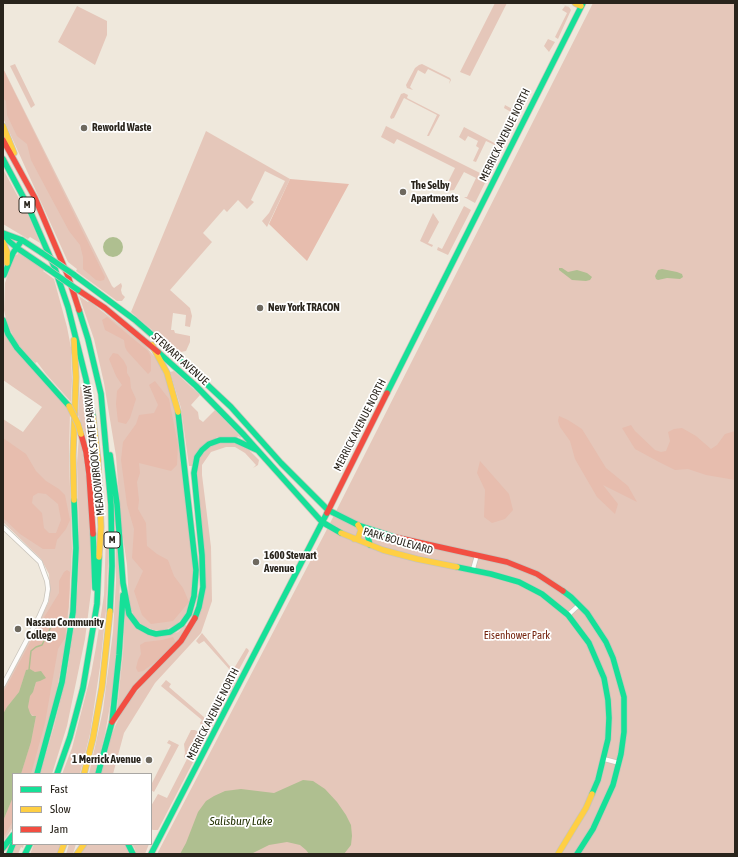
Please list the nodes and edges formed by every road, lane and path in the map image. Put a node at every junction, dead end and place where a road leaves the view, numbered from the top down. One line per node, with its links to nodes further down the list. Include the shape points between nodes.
1 (575, 3): 2 (main road)
2 (582, 5): 24 (main road, MERRICK AVENUE NORTH)
3 (3, 126): 6 (main road)
4 (3, 140): 6 (main road, MEADOWBROOK STATE PARKWAY / M)
5 (3, 159): 13 (main road, MEADOWBROOK STATE PARKWAY / M, via 43,239)
6 (19, 168): 21 (main road, MEADOWBROOK STATE PARKWAY / M, via 56,246 86,333 101,394)
7 (3, 235): 8 (main road, STEWART AVENUE); 10 (main road, STEWART AVENUE)
8 (22, 240): 10 (main road); 15 (main road, STEWART AVENUE, bridge, via 135,320)
9 (3, 242): 11 (main road, via 8,258)
10 (17, 248): 11 (main road); 14 (main road, STEWART AVENUE, bridge, via 105,308)
11 (4, 277)
12 (3, 320): 34 (main road, bridge, via 17,348 69,406 81,434 89,474)
13 (72, 322): 34 (main road, MEADOWBROOK STATE PARKWAY / M, via 89,395 98,460 101,527); 41 (main road, via 76,377 73,456 76,548 73,606 63,676)
14 (152, 345): 17 (main road, STEWART AVENUE); 33 (main road, via 161,360 178,409 196,570 196,586 189,614 182,624 170,632 156,634 143,630 129,614)
15 (181, 360): 16 (main road, STEWART AVENUE); 17 (main road)
16 (187, 366): 17 (main road); 19 (main road, STEWART AVENUE)
17 (177, 368): 18 (main road, STEWART AVENUE)
18 (218, 407): 19 (main road); 22 (main road, STEWART AVENUE)
19 (231, 407): 20 (main road, STEWART AVENUE)
20 (245, 423): 22 (main road); 24 (main road, STEWART AVENUE)
21 (105, 432): 33 (main road, via 116,497); 43 (main road, MEADOWBROOK STATE PARKWAY / M, via 112,536 110,615 102,688)
22 (244, 435): 23 (main road, STEWART AVENUE)
23 (257, 450): 25 (main road, STEWART AVENUE); 38 (main road, via 235,440 220,440 209,444 197,457 194,473 203,574 199,607 194,621 181,641 136,688)
24 (328, 510): 25 (main road, MERRICK AVENUE NORTH); 26 (main road, PARK BOULEVARD)
25 (322, 522): 29 (main road, PARK BOULEVARD); 51 (main road, MERRICK AVENUE NORTH)
26 (358, 525): 28 (main road, PARK BOULEVARD); 29 (main road, via 361,530 358,538)
27 (3, 527): 37 (street, via 40,562 48,589 39,616)
28 (374, 531): 30 (main road, via 368,537); 31 (main road, PARK BOULEVARD, via 403,540)
29 (354, 539): 30 (main road, PARK BOULEVARD)
30 (370, 545): 32 (main road, PARK BOULEVARD, via 417,559)
31 (477, 555): 32 (street); 35 (main road, PARK BOULEVARD, via 507,562 537,574 560,588)
32 (473, 570): 36 (main road, PARK BOULEVARD, via 519,582 542,594)
33 (123, 583): 38 (main road)
34 (97, 604): 42 (main road, MEADOWBROOK STATE PARKWAY / M, via 80,699)
35 (579, 605): 36 (street); 40 (main road, PARK BOULEVARD, via 606,642 619,676 624,697 624,732)
36 (568, 615): 39 (main road, PARK BOULEVARD, via 589,643 604,678 609,718)
37 (3, 685)
38 (112, 722): 44 (main road)
39 (604, 759): 40 (street); 52 (main road, PARK BOULEVARD, via 586,808)
40 (619, 763): 53 (main road, PARK BOULEVARD, via 604,807)
41 (37, 773)
42 (57, 773)
43 (84, 773)
44 (98, 773)
45 (12, 836): 48 (main road)
46 (30, 845): 49 (main road)
47 (83, 845): 50 (main road)
48 (3, 848)
49 (25, 854)
50 (77, 854)
51 (152, 854)
52 (558, 854)
53 (577, 854)

